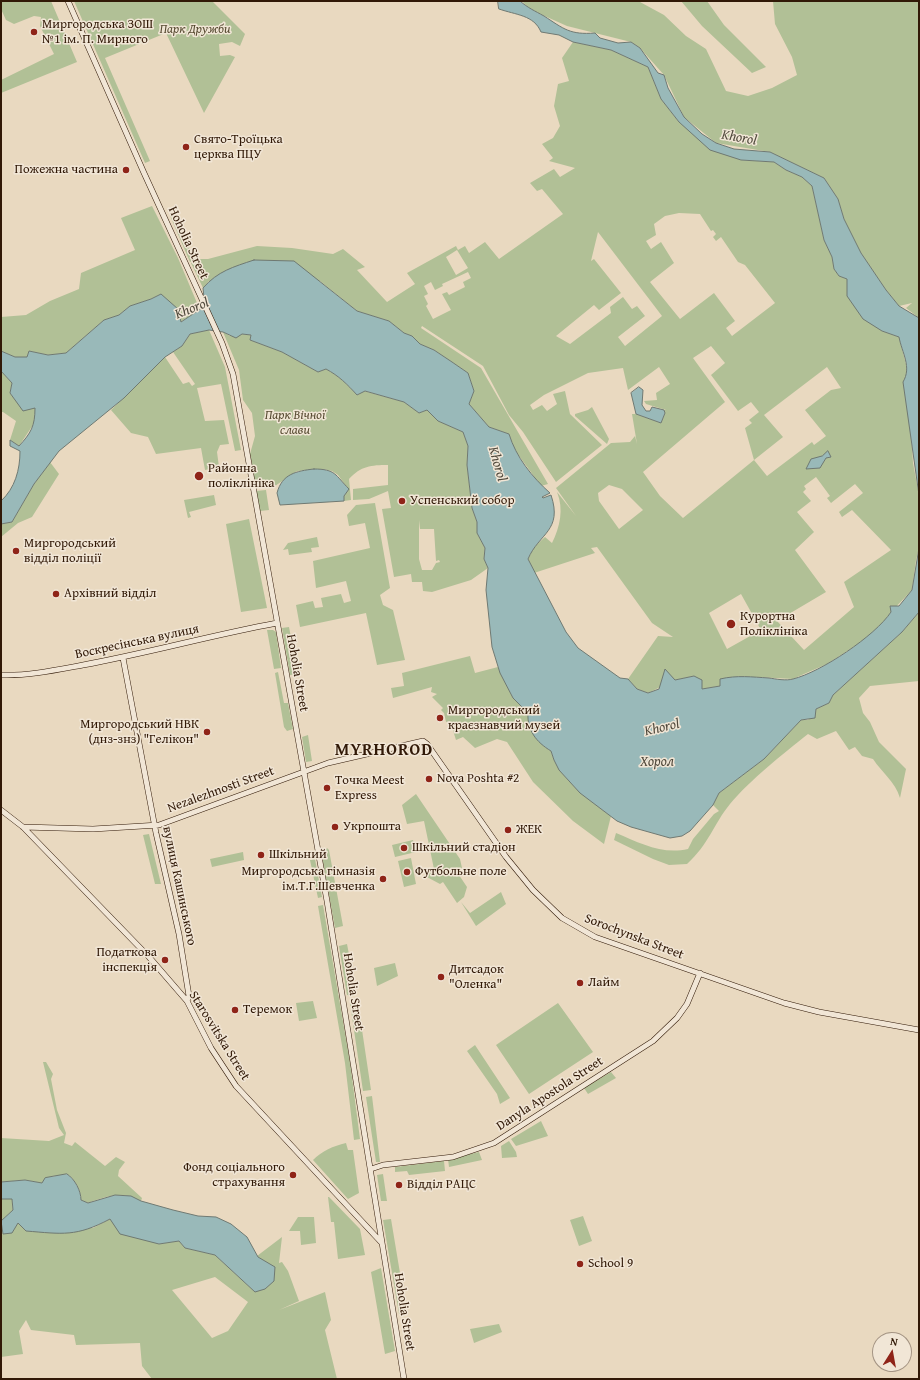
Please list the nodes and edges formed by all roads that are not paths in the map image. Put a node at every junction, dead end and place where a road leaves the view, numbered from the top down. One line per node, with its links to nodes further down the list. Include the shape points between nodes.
1 (68, 1): 2 (street, Hoholia Street, via 222,342 233,374)
2 (277, 624): 3 (street, Воскресінська вулиця); 6 (street, Hoholia Street)
3 (123, 658): 4 (street, Воскресінська вулиця, via 38,673); 8 (street, вулиця Кашинського)
4 (1, 675)
5 (422, 741): 6 (street, Nezalezhnosti Street, via 366,753); 10 (street, Sorochynska Street, via 428,744 506,857 533,890 562,918 595,937)
6 (304, 772): 8 (street, Nezalezhnosti Street); 13 (street, Hoholia Street)
7 (1, 810): 9 (street, Starosvitska Street)
8 (155, 826): 9 (street, Nezalezhnosti Street, via 93,829); 11 (street, вулиця Кашинського, via 179,934 189,996)
9 (23, 827): 11 (street, Starosvitska Street, via 138,944)
10 (700, 973): 12 (street, Sorochynska Street, via 784,1003); 13 (street, Danyla Apostola Street, via 687,1004 677,1018 653,1041 494,1143 453,1156 383,1165)
11 (187, 1001): 14 (street, Starosvitska Street, via 211,1048 236,1086)
12 (919, 1030)
13 (371, 1169): 14 (street, Hoholia Street)
14 (382, 1243): 15 (street, Hoholia Street)
15 (404, 1379)

